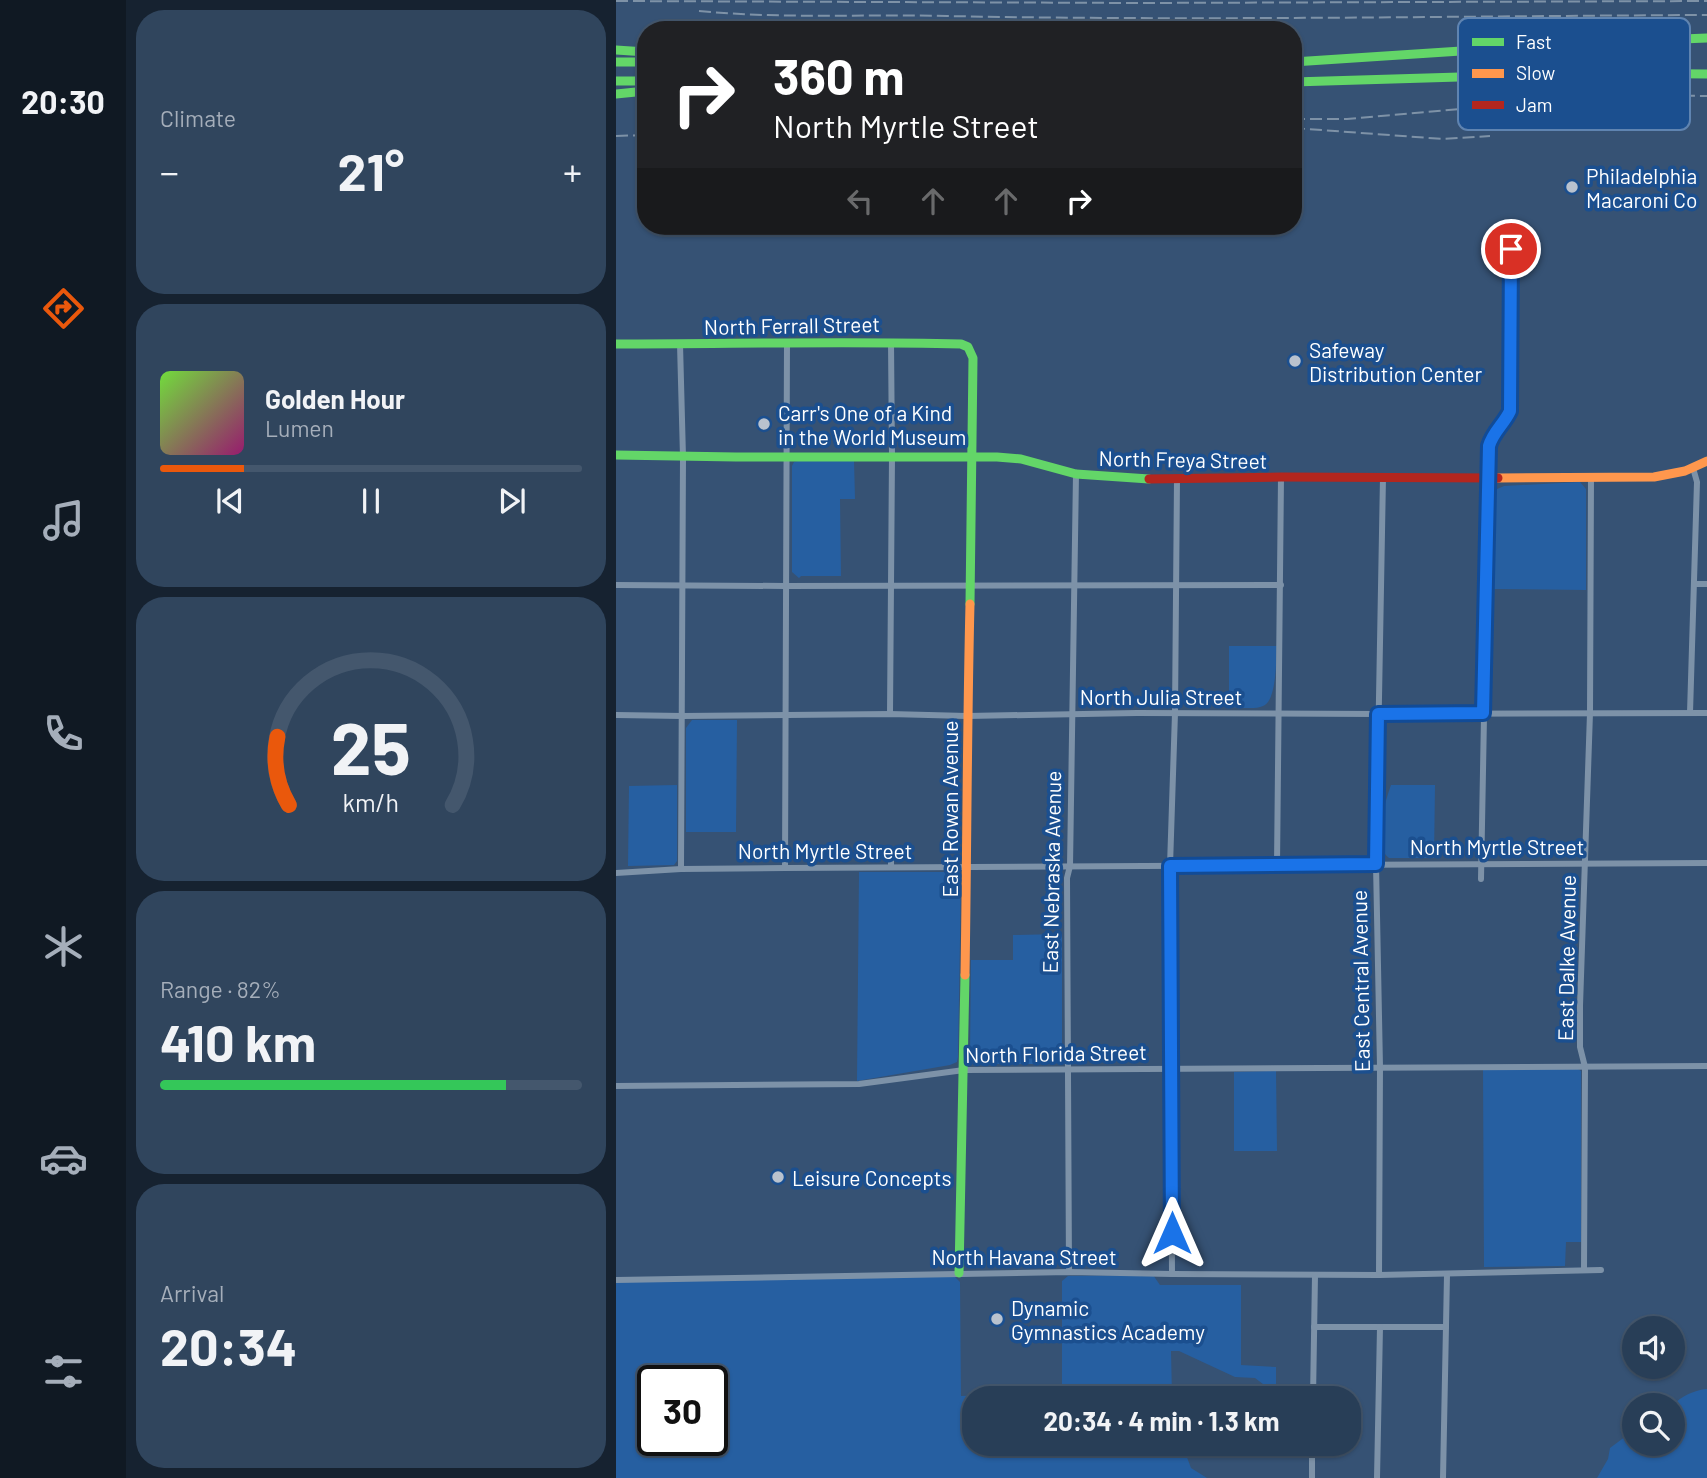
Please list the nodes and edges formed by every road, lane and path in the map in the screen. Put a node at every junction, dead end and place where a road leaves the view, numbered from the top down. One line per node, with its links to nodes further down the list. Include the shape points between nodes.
1 (616, 50): 2 (main road)
2 (637, 51)
3 (1458, 51): 4 (main road)
4 (1302, 61)
5 (616, 62): 6 (main road)
6 (637, 62)
7 (1458, 77): 10 (main road)
8 (616, 81): 9 (main road)
9 (637, 81)
10 (1302, 82)
11 (637, 92): 12 (main road)
12 (616, 94)
13 (1512, 226): 29 (street, via 1510,411 1492,436)
14 (891, 342): 17 (main road, North Ferrall Street); 18 (main road, North Ferrall Street); 20 (street)
15 (616, 344): 16 (main road, North Ferrall Street)
16 (680, 344): 17 (main road, North Ferrall Street); 22 (street)
17 (787, 345): 23 (street)
18 (968, 347): 21 (main road, East Rowan Avenue, via 973,358)
19 (616, 454): 22 (main road, North Freya Street)
20 (892, 456): 21 (main road, North Freya Street); 23 (main road, North Freya Street); 40 (street)
21 (972, 456): 26 (main road, North Freya Street, via 1021,459); 41 (main road, East Rowan Avenue)
22 (683, 457): 23 (main road, North Freya Street); 35 (street)
23 (786, 458): 39 (street)
24 (1707, 461): 25 (main road, North Freya Street)
25 (1693, 468): 30 (main road, North Freya Street, via 1661,477); 32 (street)
26 (1076, 474): 31 (main road, North Freya Street); 36 (street, East Nebraska Avenue)
27 (1281, 477): 28 (main road, North Freya Street); 31 (main road, North Freya Street); 38 (street)
28 (1383, 477): 29 (main road, North Freya Street); 50 (street, East Central Avenue)
29 (1488, 477): 30 (main road, North Freya Street); 44 (street)
30 (1591, 477): 45 (street, East Dalke Avenue)
31 (1177, 479): 37 (street)
32 (1694, 584): 33 (street); 46 (street)
33 (1707, 584)
34 (616, 585): 35 (street)
35 (682, 585): 39 (street); 53 (street)
36 (1074, 585): 37 (street); 41 (street); 49 (street, East Nebraska Avenue)
37 (1175, 585): 38 (street); 42 (street)
38 (1281, 585): 43 (street)
39 (785, 586): 40 (street); 52 (street)
40 (891, 586): 41 (street); 48 (street)
41 (971, 586): 54 (main road, East Rowan Avenue)
42 (1175, 713): 43 (street, North Julia Street); 49 (street, North Julia Street); 62 (street)
43 (1279, 713): 50 (street, North Julia Street); 59 (street)
44 (1483, 713): 45 (street, North Julia Street); 50 (street, North Julia Street); 56 (street)
45 (1590, 713): 46 (street, North Julia Street); 57 (street, East Dalke Avenue)
46 (1690, 713): 47 (street, North Julia Street)
47 (1707, 713)
48 (890, 714): 52 (street, North Julia Street); 54 (street, North Julia Street)
49 (1072, 714): 54 (street, North Julia Street); 61 (street, East Nebraska Avenue)
50 (1378, 714): 60 (street, East Central Avenue)
51 (616, 715): 53 (street, North Julia Street)
52 (785, 715): 53 (street, North Julia Street); 63 (street)
53 (682, 716): 66 (street)
54 (967, 716): 65 (main road, East Rowan Avenue)
55 (891, 849): 64 (street)
56 (1481, 863): 57 (street, North Myrtle Street); 60 (street, North Myrtle Street); 68 (street)
57 (1586, 863): 58 (street, North Myrtle Street); 71 (street, East Dalke Avenue, via 1580,1002)
58 (1707, 863)
59 (1277, 864): 60 (street, North Myrtle Street); 62 (street, North Myrtle Street)
60 (1376, 864): 70 (street, East Central Avenue)
61 (1070, 866): 62 (street, North Myrtle Street); 65 (street, North Myrtle Street); 74 (street, East Nebraska Avenue)
62 (1170, 866): 72 (street)
63 (785, 867): 64 (street, North Myrtle Street); 66 (street, North Myrtle Street)
64 (891, 867): 65 (street, North Myrtle Street)
65 (967, 867): 73 (main road, East Rowan Avenue)
66 (681, 869): 67 (street, North Myrtle Street)
67 (616, 873)
68 (1480, 879)
69 (1707, 1066): 71 (street, North Florida Street)
70 (1380, 1067): 71 (street, North Florida Street); 72 (street, North Florida Street); 82 (street, East Central Avenue)
71 (1585, 1067): 76 (street, East Dalke Avenue)
72 (1171, 1069): 74 (street, North Florida Street); 80 (street)
73 (964, 1070): 74 (street, North Florida Street); 75 (street, North Florida Street, via 859,1084); 79 (main road, East Rowan Avenue)
74 (1067, 1070): 78 (street, East Nebraska Avenue)
75 (616, 1086)
76 (1584, 1270): 77 (street, North Havana Street); 83 (street, North Havana Street)
77 (1601, 1270)
78 (1069, 1272): 79 (street, North Havana Street); 80 (street, North Havana Street)
79 (959, 1273): 84 (street, North Havana Street)
80 (1172, 1274): 81 (street, North Havana Street)
81 (1315, 1275): 82 (street, North Havana Street); 86 (street)
82 (1379, 1275): 83 (street, North Havana Street)
83 (1447, 1275): 85 (street)
84 (616, 1280)
85 (1446, 1326): 87 (street); 92 (street)
86 (1314, 1327): 87 (street); 88 (street)
87 (1380, 1327): 91 (street)
88 (1313, 1386)
89 (1312, 1456): 90 (street)
90 (1312, 1478)
91 (1377, 1478)
92 (1443, 1478)

